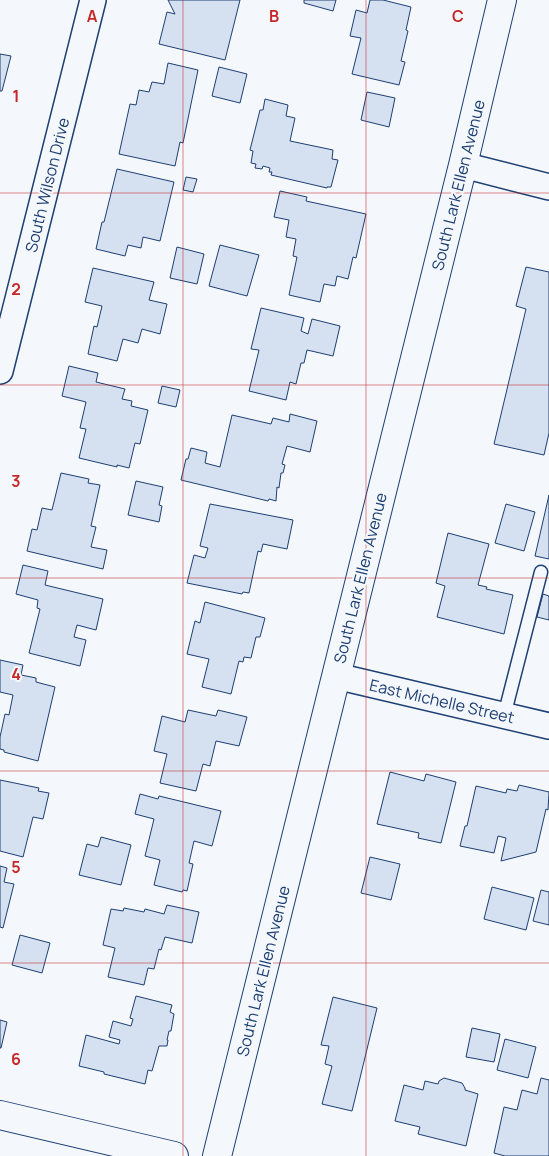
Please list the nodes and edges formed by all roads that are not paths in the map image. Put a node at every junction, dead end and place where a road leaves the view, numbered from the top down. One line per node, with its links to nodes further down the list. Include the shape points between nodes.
1 (93, 0): 5 (street, South Wilson Drive)
2 (502, 0): 3 (street, South Lark Ellen Avenue)
3 (463, 165): 4 (street); 7 (street, South Lark Ellen Avenue)
4 (549, 187)
5 (0, 371)
6 (541, 572): 8 (lane)
7 (336, 676): 8 (street, East Michelle Street); 12 (street, South Lark Ellen Avenue)
8 (504, 716): 9 (street, East Michelle Street)
9 (549, 726)
10 (0, 1115): 11 (street)
11 (174, 1156)
12 (217, 1156)

